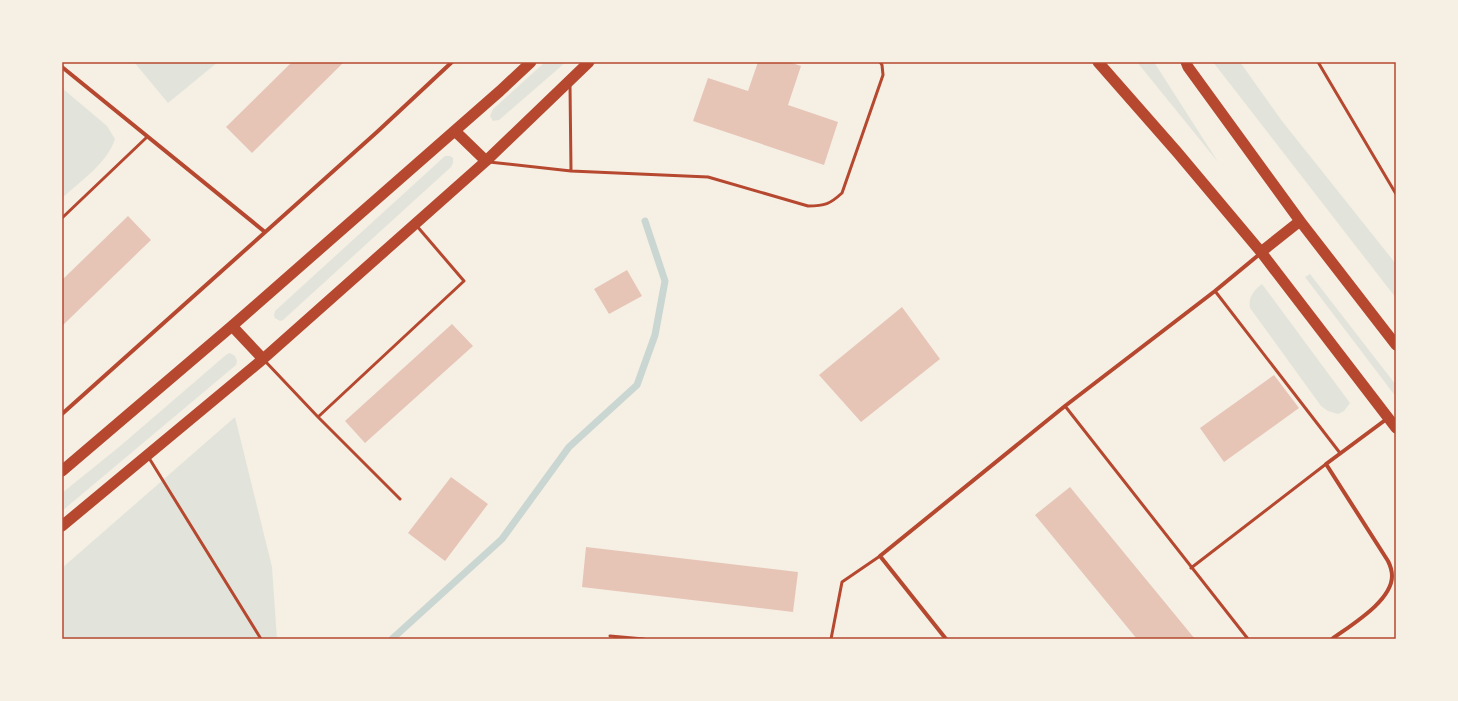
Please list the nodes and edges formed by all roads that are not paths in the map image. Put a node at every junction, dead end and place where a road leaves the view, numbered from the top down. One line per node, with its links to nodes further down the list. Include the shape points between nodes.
1 (452, 62): 18 (street)
2 (531, 62): 10 (highway)
3 (589, 62): 9 (highway)
4 (880, 62): 13 (lane, via 883,75 842,193 831,202 820,206 808,206 708,177)
5 (1098, 62): 19 (highway)
6 (1186, 62): 16 (highway)
7 (1318, 62): 14 (lane)
8 (62, 68): 11 (street)
9 (570, 80): 12 (highway); 13 (lane)
10 (455, 131): 12 (highway); 21 (highway)
11 (147, 137): 15 (lane); 18 (street)
12 (486, 162): 13 (lane); 17 (highway)
13 (572, 172)
14 (1395, 192)
15 (62, 218)
16 (1300, 221): 19 (highway); 22 (highway)
17 (415, 223): 23 (highway); 26 (lane, via 464,281)
18 (265, 232): 25 (street)
19 (1261, 252): 20 (street); 27 (highway)
20 (1215, 291): 24 (street); 29 (lane)
21 (232, 326): 23 (highway); 32 (highway)
22 (1396, 345)
23 (263, 359): 26 (lane); 30 (highway)
24 (1064, 406): 35 (street); 36 (lane)
25 (62, 414)
26 (318, 417): 33 (lane)
27 (1389, 418): 28 (highway); 29 (street)
28 (1396, 428)
29 (1340, 454): 31 (street)
30 (147, 455): 34 (highway); 38 (lane)
31 (1326, 464): 36 (lane); 43 (street, via 1388,561 1392,575 1389,590 1378,604)
32 (62, 471)
33 (400, 499)
34 (62, 526)
35 (880, 556): 40 (lane, via 842,582); 41 (street)
36 (1191, 568): 42 (lane)
37 (610, 636): 39 (lane)
38 (261, 639)
39 (644, 639)
40 (831, 639)
41 (946, 639)
42 (1248, 639)
43 (1332, 639)

